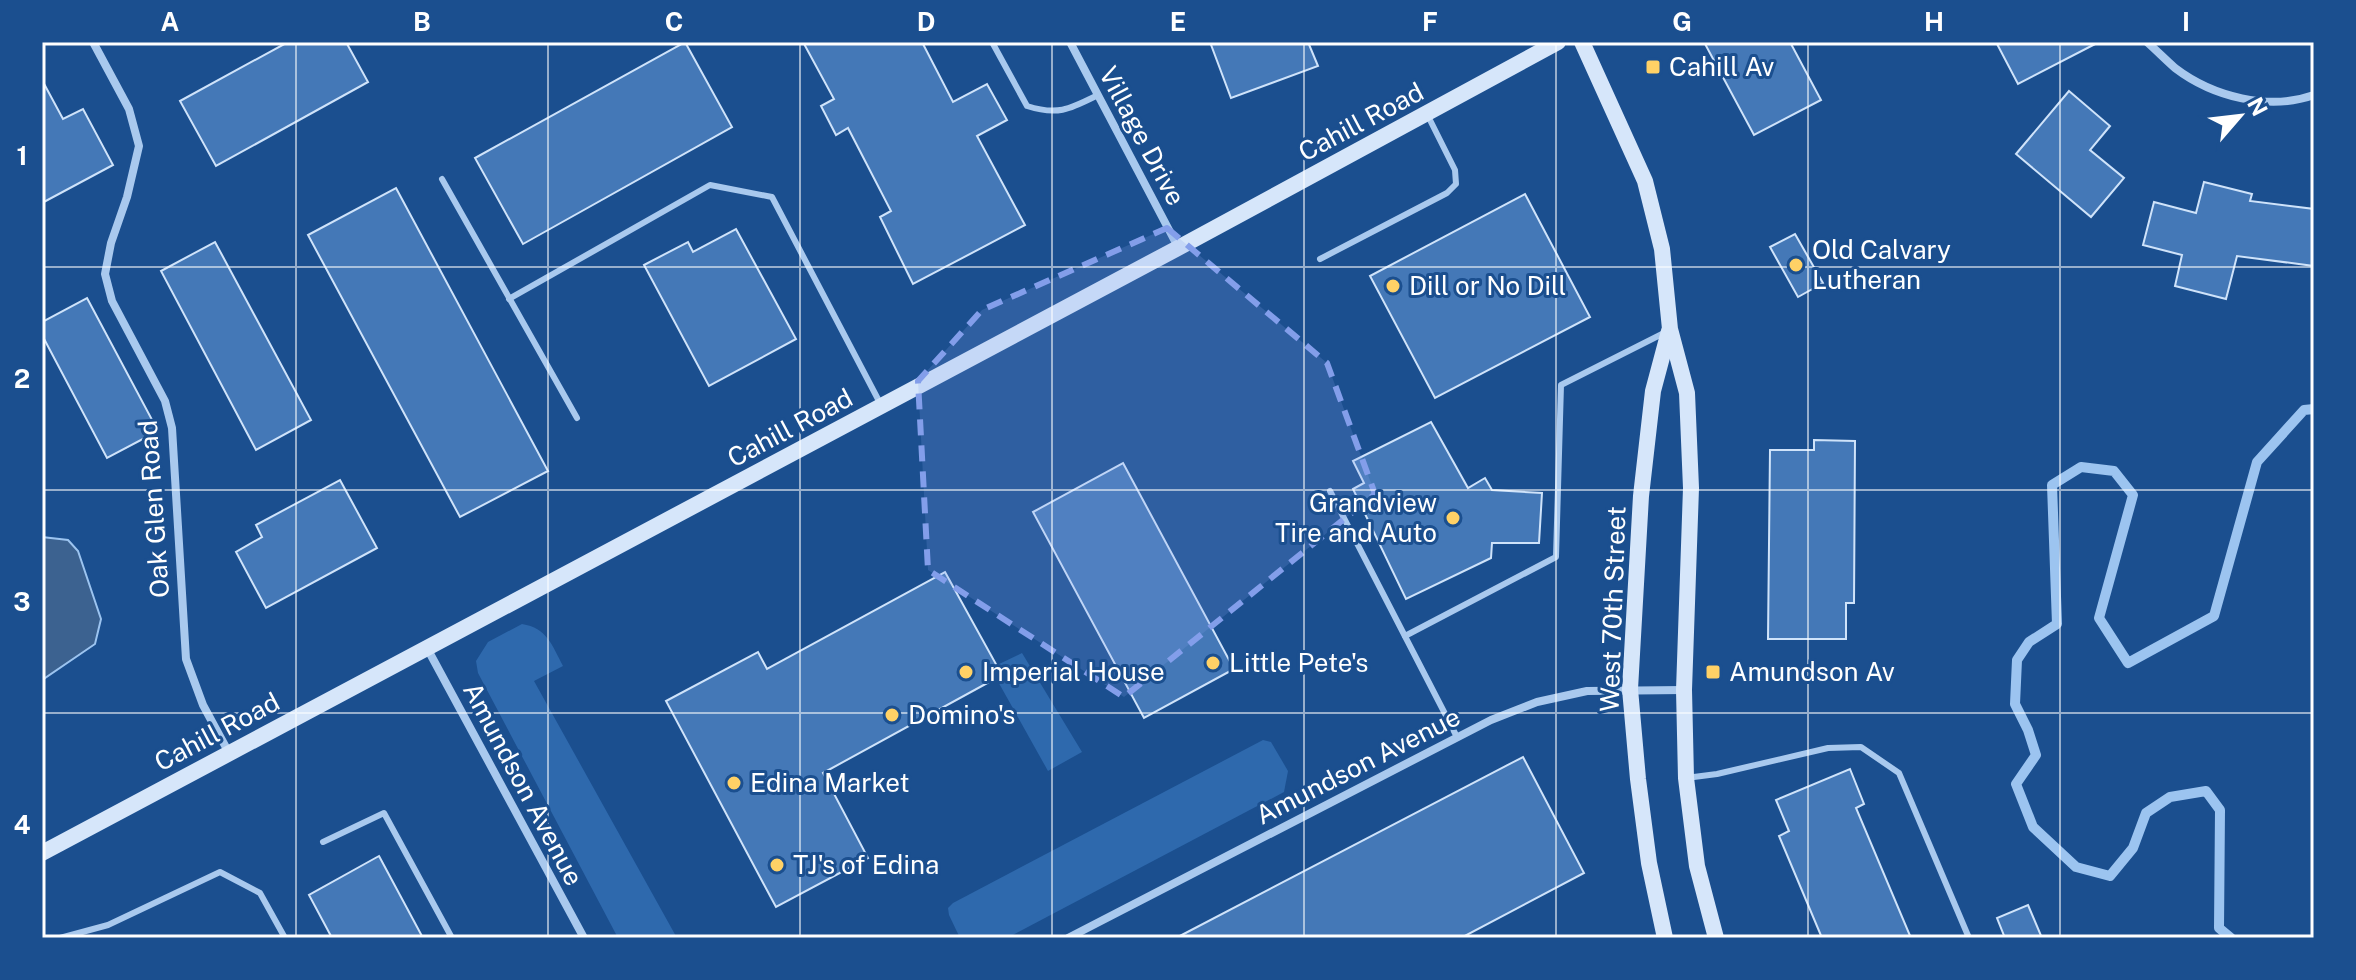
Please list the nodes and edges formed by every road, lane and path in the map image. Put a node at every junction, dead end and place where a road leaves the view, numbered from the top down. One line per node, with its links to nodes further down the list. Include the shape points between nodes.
1 (93, 42): 23 (street, Oak Glen Road, via 129,109 139,146 105,274 112,301 165,401 172,428 186,659)
2 (992, 42): 7 (lane, via 1027,106 1049,113)
3 (1070, 42): 7 (street, Village Drive)
4 (1558, 42): 9 (street, Cahill Road)
5 (1582, 42): 14 (street, West 70th Street, via 1645,181 1662,249)
6 (2147, 42): 8 (street, via 2177,69 2215,90 2257,102)
7 (1098, 95): 11 (street, Village Drive)
8 (2314, 95)
9 (1427, 114): 11 (street, Cahill Road); 12 (lane, via 1455,170 1456,184)
10 (442, 179): 13 (lane)
11 (1178, 248): 15 (street, Cahill Road)
12 (1320, 259)
13 (509, 299): 15 (lane, via 710,185 772,197); 16 (lane)
14 (1670, 329): 18 (lane, via 1561,385 1556,557); 20 (street, West 70th Street, via 1653,391 1644,466); 21 (street, West 70th Street, via 1687,393 1691,488)
15 (881, 406): 19 (street, Cahill Road)
16 (577, 418)
17 (1330, 491): 18 (lane)
18 (1405, 636): 22 (lane)
19 (427, 648): 23 (street, Cahill Road); 30 (street, Amundson Avenue)
20 (1630, 689): 21 (street, Amundson Avenue); 22 (street, Amundson Avenue, via 1537,702); 32 (street, West 70th Street, via 1649,863)
21 (1684, 690): 24 (street, West 70th Street)
22 (1457, 737): 31 (street, Amundson Avenue)
23 (229, 753): 26 (street, Cahill Road)
24 (1686, 778): 33 (street, West 70th Street, via 1697,866); 34 (lane, via 1828,748 1861,747 1899,773)
25 (323, 842): 29 (lane, via 384,813)
26 (42, 853)
27 (60, 938): 28 (lane, via 108,925 220,872 260,893)
28 (285, 938)
29 (452, 938)
30 (584, 938)
31 (1068, 938)
32 (1665, 938)
33 (1716, 938)
34 (1969, 938)

